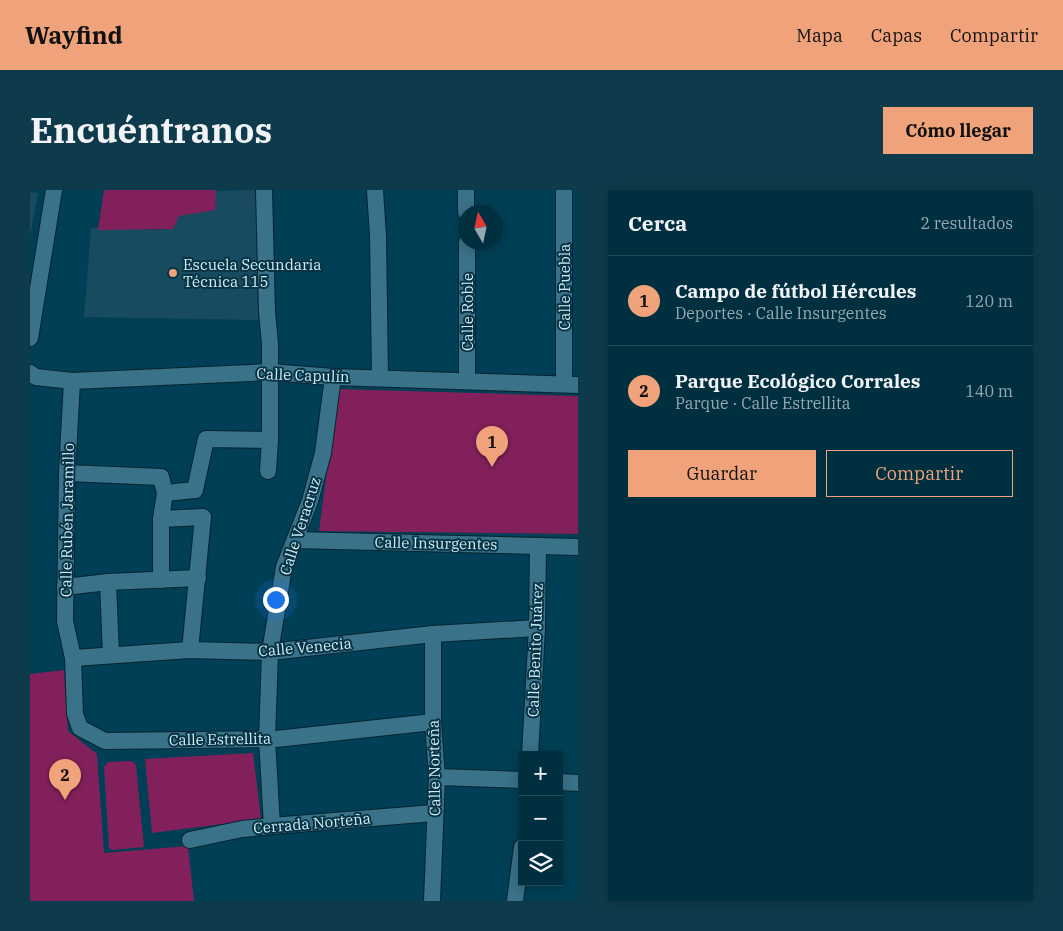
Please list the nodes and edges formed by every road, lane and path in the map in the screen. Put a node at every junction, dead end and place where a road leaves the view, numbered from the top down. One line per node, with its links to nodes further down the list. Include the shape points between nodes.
1 (54, 190): 8 (street)
2 (264, 190): 9 (street)
3 (375, 190): 12 (street)
4 (466, 190): 6 (street)
5 (569, 196): 15 (street, Calle Puebla)
6 (466, 205)
7 (467, 250): 14 (street, Calle Roble)
8 (30, 338)
9 (270, 372): 11 (street, Calle Capulín); 13 (street, Calle Capulín); 16 (street)
10 (30, 373): 13 (street, Calle Capulín, via 36,377)
11 (333, 377): 12 (street, Calle Capulín); 23 (street, Calle Veracruz, via 323,453)
12 (380, 377): 14 (street, Calle Capulín)
13 (72, 381): 18 (street, Calle Rubén Jaramillo)
14 (467, 381): 15 (street, Calle Capulín)
15 (571, 384)
16 (270, 440): 17 (street); 19 (street, via 206,439)
17 (268, 471)
18 (67, 473): 20 (street, via 161,477); 29 (street, Calle Rubén Jaramillo)
19 (195, 490): 20 (street); 21 (street)
20 (165, 493): 22 (street)
21 (203, 517): 22 (street); 26 (street)
22 (161, 518): 27 (street)
23 (295, 540): 24 (street, Calle Insurgentes); 33 (street, Calle Veracruz, via 284,567)
24 (538, 546): 25 (street, Calle Insurgentes); 30 (street, Calle Benito Juárez)
25 (578, 547)
26 (198, 578): 27 (street); 32 (street)
27 (161, 580): 28 (street)
28 (108, 582): 29 (street); 34 (street)
29 (66, 587): 35 (street, Calle Rubén Jaramillo, via 65,621)
30 (538, 628): 31 (street, Calle Venecia); 38 (street, Calle Benito Juárez)
31 (433, 634): 33 (street, Calle Venecia); 36 (street, Calle Norteña)
32 (190, 650): 33 (street, Calle Venecia); 34 (street, Calle Venecia)
33 (270, 652): 37 (street, Calle Veracruz)
34 (111, 655): 35 (street, Calle Venecia)
35 (73, 658): 37 (street, Calle Estrellita, via 75,714 80,728 105,741)
36 (433, 722): 37 (street, Calle Estrellita); 39 (street, Calle Norteña)
37 (267, 738): 44 (street, Calle Veracruz)
38 (530, 751)
39 (436, 777): 40 (street); 43 (street, Calle Norteña)
40 (518, 780)
41 (563, 782): 42 (street)
42 (578, 783)
43 (434, 813): 44 (street, Cerrada Norteña); 47 (street, Calle Norteña)
44 (272, 826): 45 (street, Cerrada Norteña)
45 (190, 840)
46 (518, 878): 48 (street)
47 (432, 901)
48 (515, 901)

